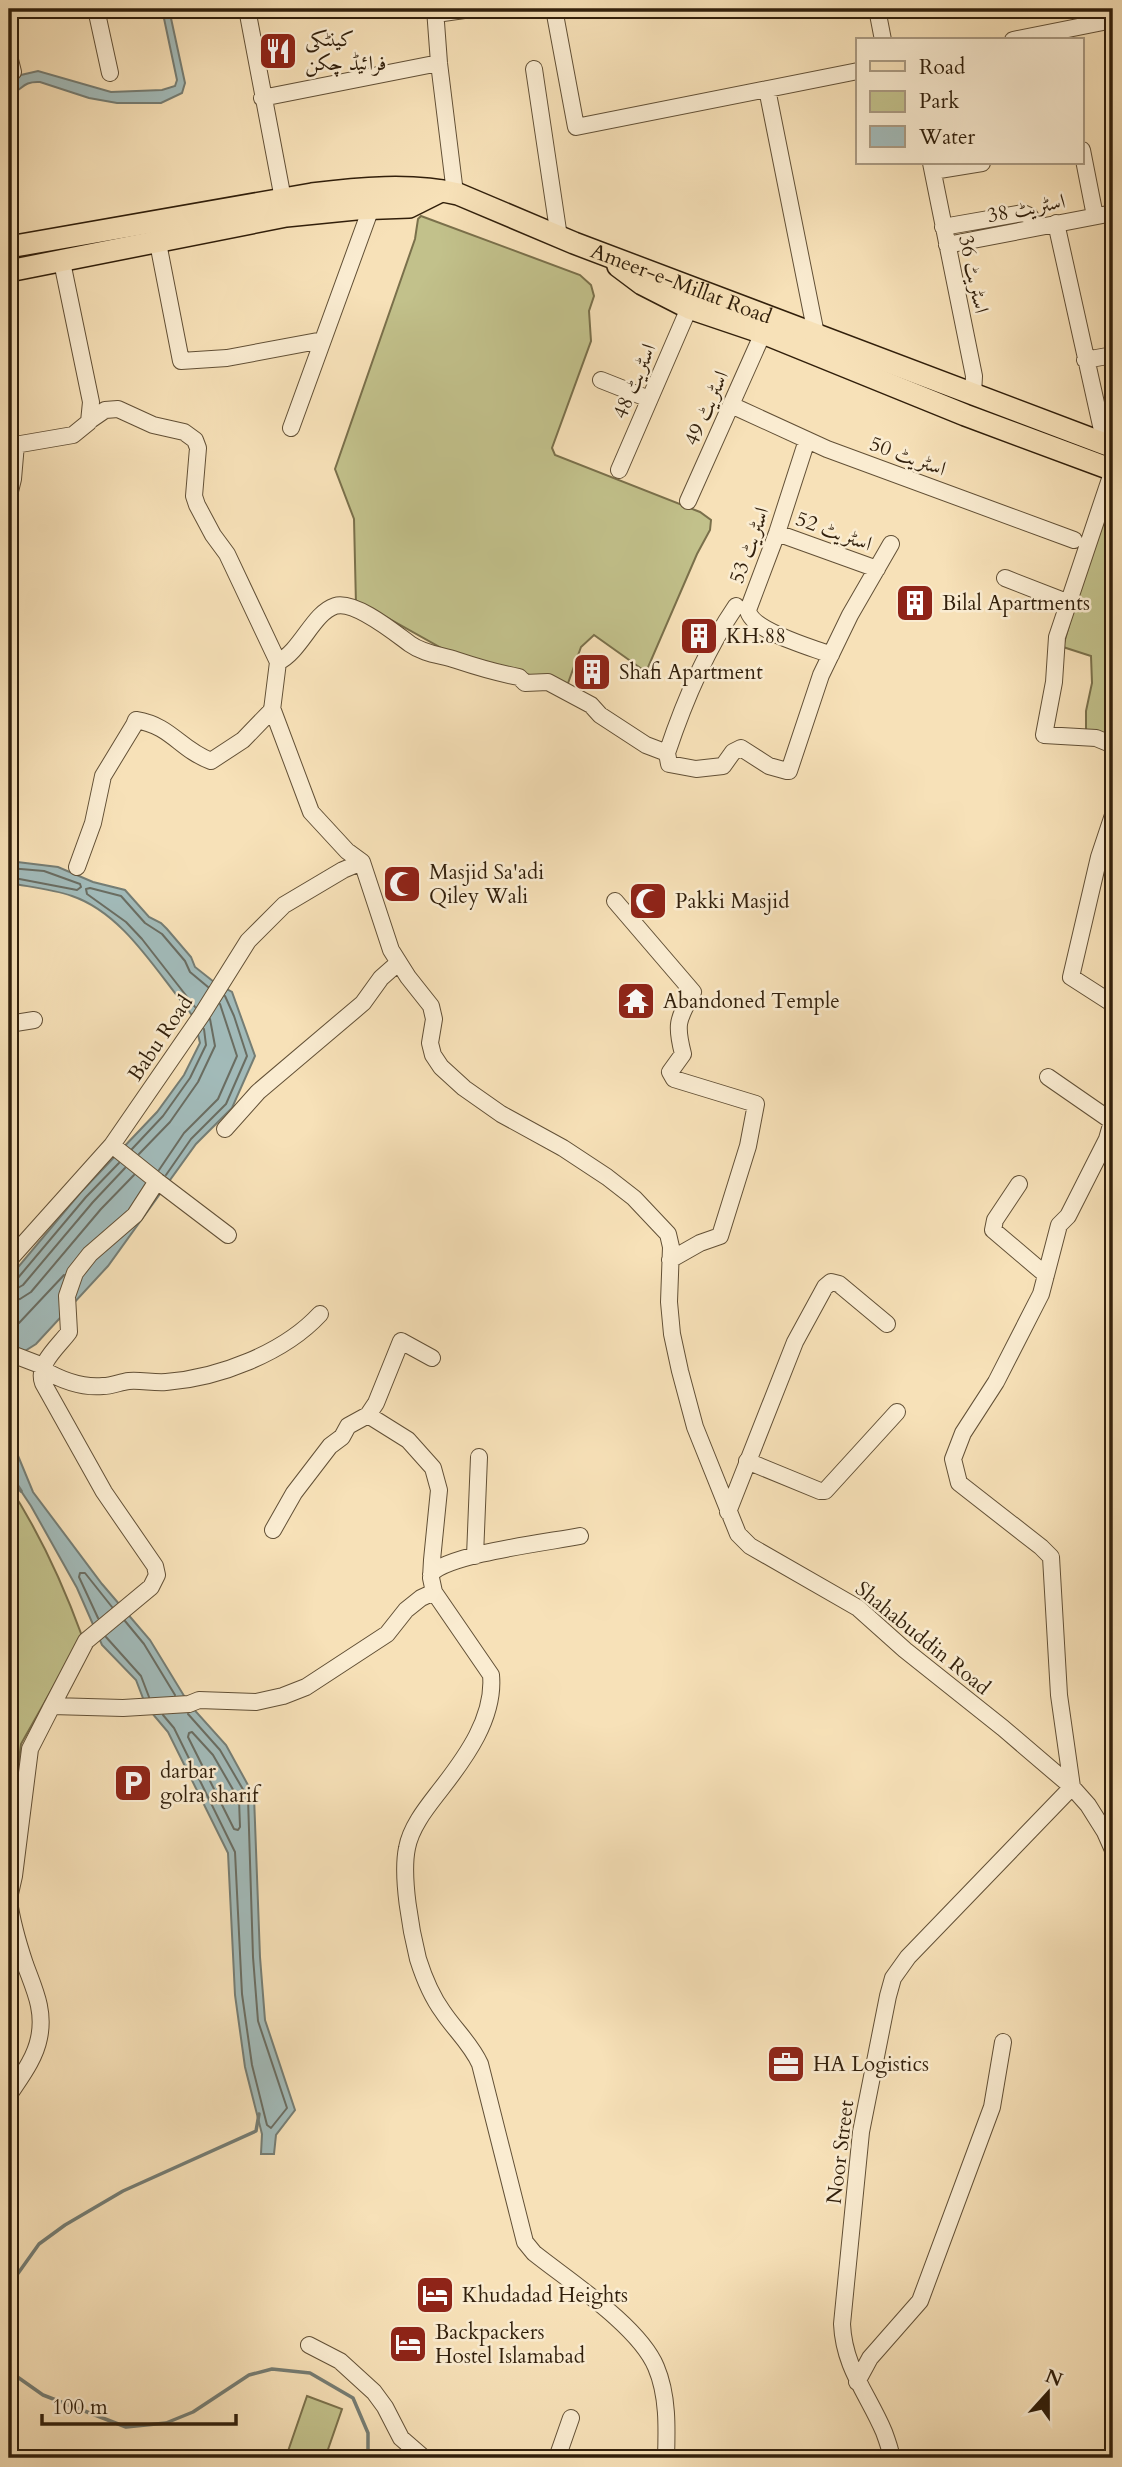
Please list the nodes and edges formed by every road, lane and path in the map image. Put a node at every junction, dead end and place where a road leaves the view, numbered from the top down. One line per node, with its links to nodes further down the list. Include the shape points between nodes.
1 (96, 9): 13 (street)
2 (247, 9): 15 (street)
3 (471, 9): 6 (street)
4 (554, 9): 14 (street, via 576,127)
5 (877, 9): 8 (street)
6 (436, 12): 10 (street)
7 (1113, 20): 9 (street)
8 (883, 38)
9 (1035, 38)
10 (439, 63): 15 (street); 19 (street)
11 (534, 69): 27 (street)
12 (856, 71): 14 (street)
13 (110, 73)
14 (767, 89): 36 (street)
15 (262, 99): 20 (street)
16 (1084, 160): 23 (street)
17 (970, 164): 18 (street)
18 (932, 167): 25 (street, اسٹریٹ 36)
19 (449, 192): 20 (main road, via 357,189); 21 (main road, via 409,207); 27 (main road)
20 (285, 207): 21 (main road); 28 (main road); 30 (main road)
21 (372, 208): 37 (street)
22 (1113, 213): 23 (street, اسٹریٹ 38)
23 (1095, 216): 24 (street, اسٹریٹ 38)
24 (1056, 223): 26 (street, اسٹریٹ 38); 39 (street)
25 (943, 227): 26 (street, via 1023,213); 29 (street, اسٹریٹ 36)
26 (1036, 227): 29 (street, اسٹریٹ 38)
27 (559, 237): 31 (main road)
28 (158, 243): 32 (main road); 37 (street, via 181,361 227,358)
29 (947, 245): 41 (street, اسٹریٹ 36, via 974,376)
30 (9, 247)
31 (607, 255): 34 (main road, Ameer-e-Millat Road, via 626,274); 36 (main road, Ameer-e-Millat Road)
32 (62, 261): 33 (main road); 45 (street, via 91,402)
33 (9, 271)
34 (689, 308): 35 (main road, Ameer-e-Millat Road); 42 (street, اسٹریٹ 48)
35 (763, 332): 43 (street, اسٹریٹ 49); 44 (main road, Ameer-e-Millat Road)
36 (816, 334): 41 (main road, Ameer-e-Millat Road)
37 (323, 340): 46 (street)
38 (1113, 355): 39 (street)
39 (1085, 360): 49 (street)
40 (601, 380): 42 (street)
41 (973, 394): 44 (main road); 49 (main road, Ameer-e-Millat Road)
42 (649, 399): 50 (street, اسٹریٹ 48)
43 (731, 405): 47 (street, اسٹریٹ 50); 53 (street, اسٹریٹ 49)
44 (965, 415): 51 (main road, Ameer-e-Millat Road)
45 (89, 421): 48 (street, via 73,435); 62 (street, via 105,410 118,409 195,440 197,505 227,554)
46 (291, 428)
47 (807, 440): 54 (street, اسٹریٹ 53); 55 (street, اسٹریٹ 50)
48 (12, 445): 52 (street)
49 (1106, 445)
50 (619, 470)
51 (1113, 470): 59 (street)
52 (9, 495)
53 (688, 501)
54 (777, 533): 57 (street, اسٹریٹ 52); 61 (street, اسٹریٹ 53, via 749,617 767,631)
55 (1074, 540)
56 (891, 544): 57 (street)
57 (877, 569): 61 (street)
58 (1005, 578): 59 (street)
59 (1069, 603): 64 (street, via 1057,637 1044,735 1096,738)
60 (736, 606): 65 (street, via 700,669)
61 (831, 655): 65 (street, via 789,771 779,771 741,748 723,765 704,769 669,764)
62 (278, 662): 63 (street); 65 (street, via 292,653 330,608 346,606 429,653 519,677 525,683 548,682 591,705 629,735)
63 (272, 708): 67 (street, via 312,812); 68 (street, via 243,740 211,761 190,752 157,725 136,720 103,776)
64 (1113, 745)
65 (667, 753)
66 (1113, 815): 71 (street, via 1071,977)
67 (362, 862): 70 (street, Shahabuddin Road); 77 (street, Babu Road, via 284,905 248,941)
68 (77, 867)
69 (615, 901): 82 (street, via 693,992 678,1021 683,1054 670,1072 674,1079 757,1104 720,1236)
70 (398, 964): 76 (street, via 363,1003 258,1092); 82 (street, Shahabuddin Road, via 431,1006 430,1043 441,1067 501,1114 563,1148 634,1198 668,1234)
71 (1113, 1004)
72 (34, 1020): 73 (street)
73 (9, 1024)
74 (1048, 1077): 75 (street)
75 (1113, 1121): 83 (street, via 1068,1216 1059,1225)
76 (225, 1129)
77 (112, 1145): 78 (street); 81 (street, Babu Road)
78 (153, 1177): 80 (street); 88 (street, via 135,1215 75,1273 67,1296 69,1332)
79 (1019, 1184): 83 (street, via 993,1230)
80 (228, 1236)
81 (9, 1260)
82 (670, 1260): 93 (street, Shahabuddin Road, via 669,1302 680,1371 695,1427)
83 (1046, 1275): 100 (street, via 1041,1294 953,1459 959,1483 1051,1557 1059,1695)
84 (320, 1314): 88 (street, via 265,1354 198,1377 101,1387 65,1380)
85 (887, 1324): 92 (street, via 839,1284 831,1282 825,1287 795,1342)
86 (9, 1353): 88 (street)
87 (432, 1358): 90 (street, via 401,1341)
88 (42, 1368): 99 (street, via 43,1383 94,1475 157,1571 151,1587 86,1641)
89 (897, 1412): 92 (street, via 825,1491)
90 (368, 1415): 94 (street, via 348,1426 330,1446); 97 (street, via 408,1440 436,1476 439,1498)
91 (480, 1457): 96 (street)
92 (747, 1461): 93 (street)
93 (728, 1512): 100 (street, Shahabuddin Road, via 738,1534 750,1545 858,1608)
94 (272, 1530)
95 (580, 1536): 96 (street)
96 (475, 1556): 97 (street, via 440,1566)
97 (431, 1574): 98 (street)
98 (434, 1592): 99 (street, via 406,1610 387,1634 306,1687 273,1699 110,1708); 111 (street, via 491,1675 492,1690 470,1749 422,1814 407,1848 406,1890 419,1960 441,2010 480,2064 525,2242 648,2350 663,2389)
99 (52, 1706): 102 (street, via 30,1749)
100 (1072, 1787): 101 (street, Shahabuddin Road, via 1088,1805); 107 (street, Noor Street, via 893,1978 861,2132 842,2324 843,2342)
101 (1113, 1850)
102 (11, 1876): 103 (street)
103 (9, 1899): 105 (street, via 12,1925 40,2002 41,2022 30,2061)
104 (1003, 2042): 107 (street, via 992,2107 920,2301 870,2358)
105 (9, 2095)
106 (309, 2345): 109 (street, via 340,2361 374,2392 401,2438)
107 (857, 2382): 112 (street, Noor Street, via 884,2431)
108 (571, 2418): 110 (street)
109 (424, 2458)
110 (557, 2458)
111 (666, 2458)
112 (892, 2458)

